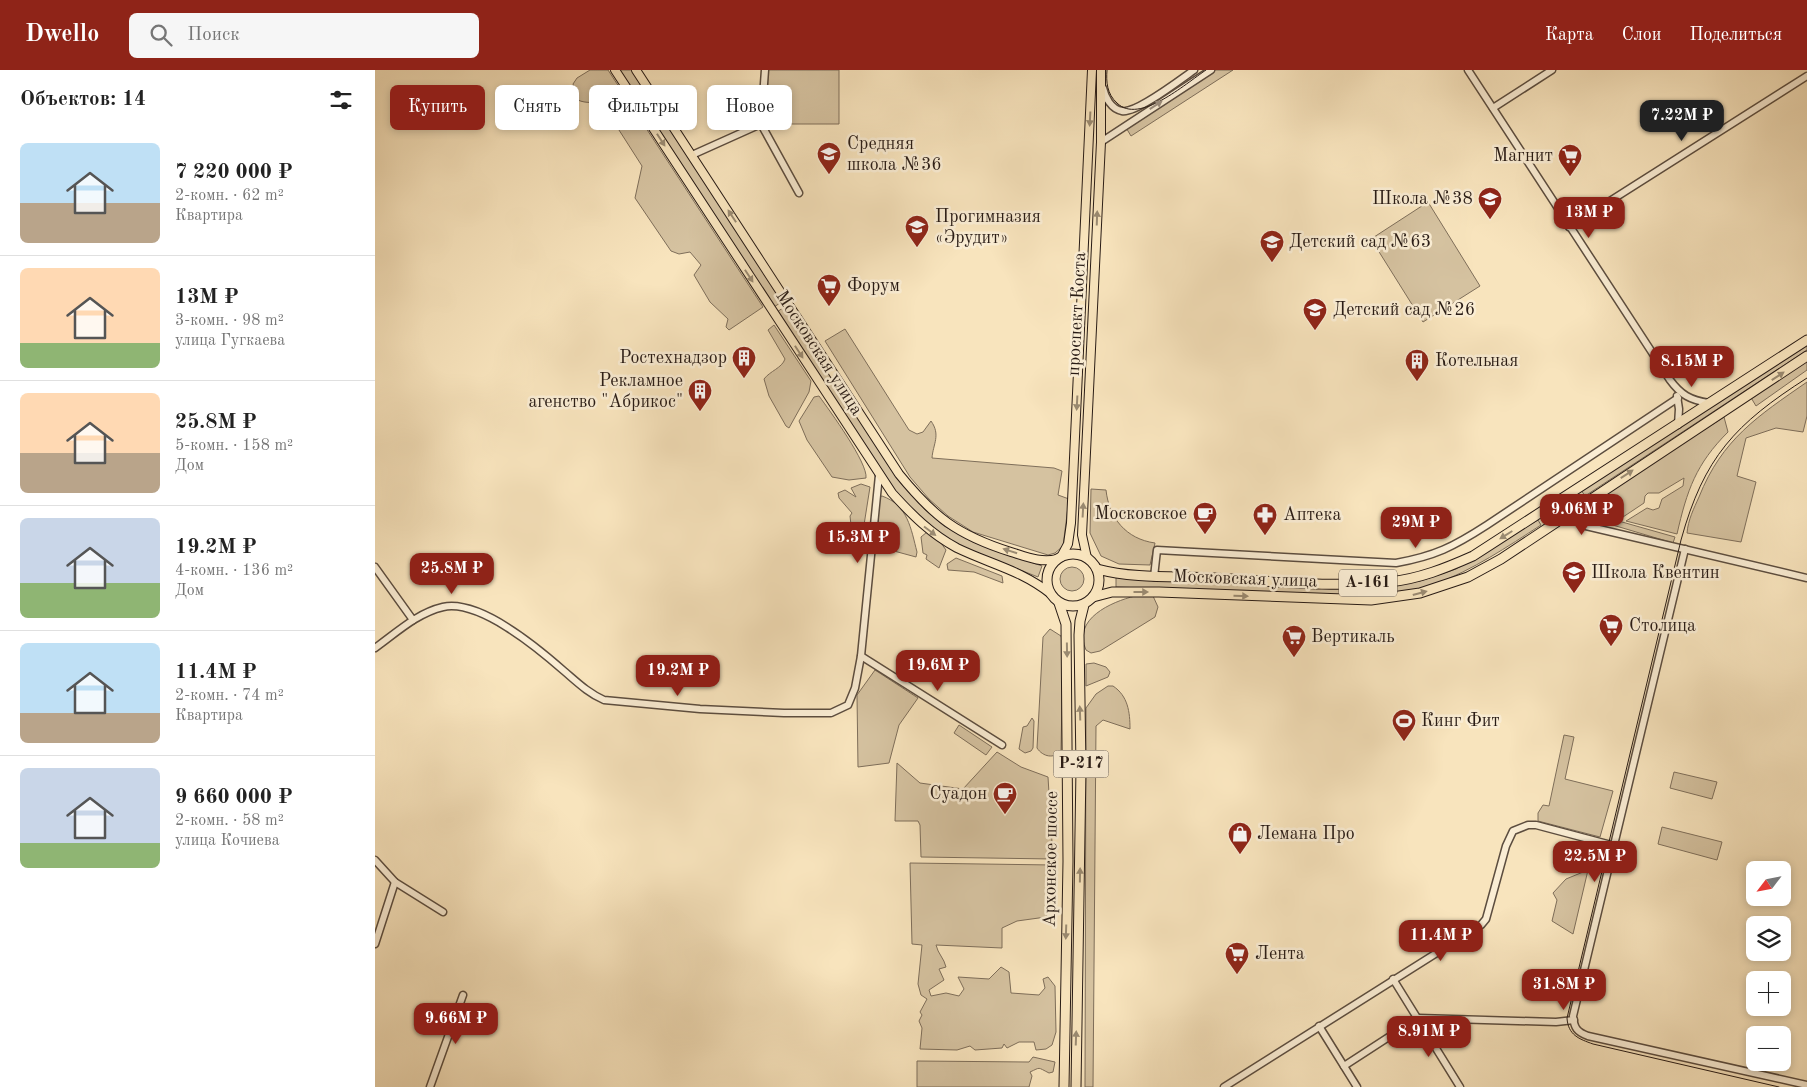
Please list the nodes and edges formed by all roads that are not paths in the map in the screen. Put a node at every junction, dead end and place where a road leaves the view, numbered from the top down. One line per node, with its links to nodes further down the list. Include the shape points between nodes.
1 (615, 70): 25 (main road, Московская улица, one-way to 25)
2 (636, 70): 16 (main road, Московская улица)
3 (765, 70): 11 (street)
4 (1092, 70): 29 (main road, проспект Коста, one-way to 29, via 1071,523 1068,544)
5 (1194, 70): 9 (street, via 1137,107 1123,112 1107,100)
6 (1211, 70): 15 (street, one-way to 6)
7 (1468, 70): 12 (street)
8 (1552, 70): 12 (street)
9 (1101, 74): 15 (main road, проспект Коста)
10 (1807, 76): 18 (street)
11 (764, 85)
12 (1493, 108): 18 (street)
13 (748, 130): 16 (street)
14 (764, 130): 17 (street)
15 (1101, 142): 30 (main road, проспект Коста, one-way to 15, via 1082,535)
16 (692, 156): 29 (main road, Московская улица, one-way to 16, via 1042,561 983,543 948,524 922,502 899,474)
17 (799, 193)
18 (1569, 227): 21 (street)
19 (1807, 340): 23 (highway, Московская улица / А-161)
20 (1807, 356): 27 (highway, Московская улица / А-161, one-way to 20)
21 (1670, 380): 22 (street); 23 (street, via 1688,399)
22 (1677, 398): 24 (street); 33 (street, via 1474,534 1429,557 1396,564 1157,550)
23 (1709, 404): 24 (highway, Московская улица / А-161)
24 (1678, 425): 26 (highway, Московская улица / А-161)
25 (879, 475): 35 (main road, Московская улица, one-way to 35, via 927,529 959,549 1017,571); 41 (street)
26 (1562, 499): 27 (street); 33 (highway, Московская улица / А-161, one-way to 33, via 1473,556 1431,573 1405,579 1353,585)
27 (1570, 512): 28 (street, via 1586,526); 36 (highway, Московская улица / А-161, one-way to 27, via 1112,592 1364,600 1412,595 1468,577)
28 (1685, 548): 34 (street); 43 (street)
29 (1059, 558): 30 (highway, via 1075,554); 35 (highway, via 1051,564 1046,578)
30 (1087, 558): 32 (highway)
31 (375, 567): 39 (street)
32 (1097, 569): 33 (highway, Московская улица / А-161); 36 (highway, via 1099,582)
33 (1155, 577)
34 (1807, 578)
35 (1051, 594): 37 (highway)
36 (1093, 597): 38 (highway)
37 (1059, 603): 38 (highway, via 1071,607); 56 (highway, Архонское шоссе / Р-217, one-way to 56, via 1066,624 1068,861)
38 (1084, 605): 57 (highway, Архонское шоссе / Р-217, one-way to 38, via 1081,768 1079,635)
39 (413, 620): 40 (street); 41 (street, via 431,610 451,606 471,609 492,619 544,655 593,696 616,702 700,709 831,713 848,704 855,688)
40 (375, 648)
41 (861, 656): 42 (street)
42 (1002, 746)
43 (1615, 846): 48 (street, via 1536,826 1528,825 1513,831 1487,918 1470,933); 51 (street)
44 (375, 860): 45 (street)
45 (395, 882): 46 (street); 47 (street)
46 (443, 912)
47 (375, 944)
48 (1393, 979): 50 (street); 52 (street)
49 (463, 996): 55 (street)
50 (1418, 1018): 51 (street); 53 (street); 60 (street)
51 (1573, 1020): 54 (street, via 1578,1032 1588,1036)
52 (1319, 1026): 53 (street); 58 (street)
53 (1344, 1066): 59 (street)
54 (1807, 1085)
55 (430, 1087)
56 (1064, 1087)
57 (1076, 1087)
58 (1224, 1087)
59 (1357, 1087)
60 (1460, 1087)

